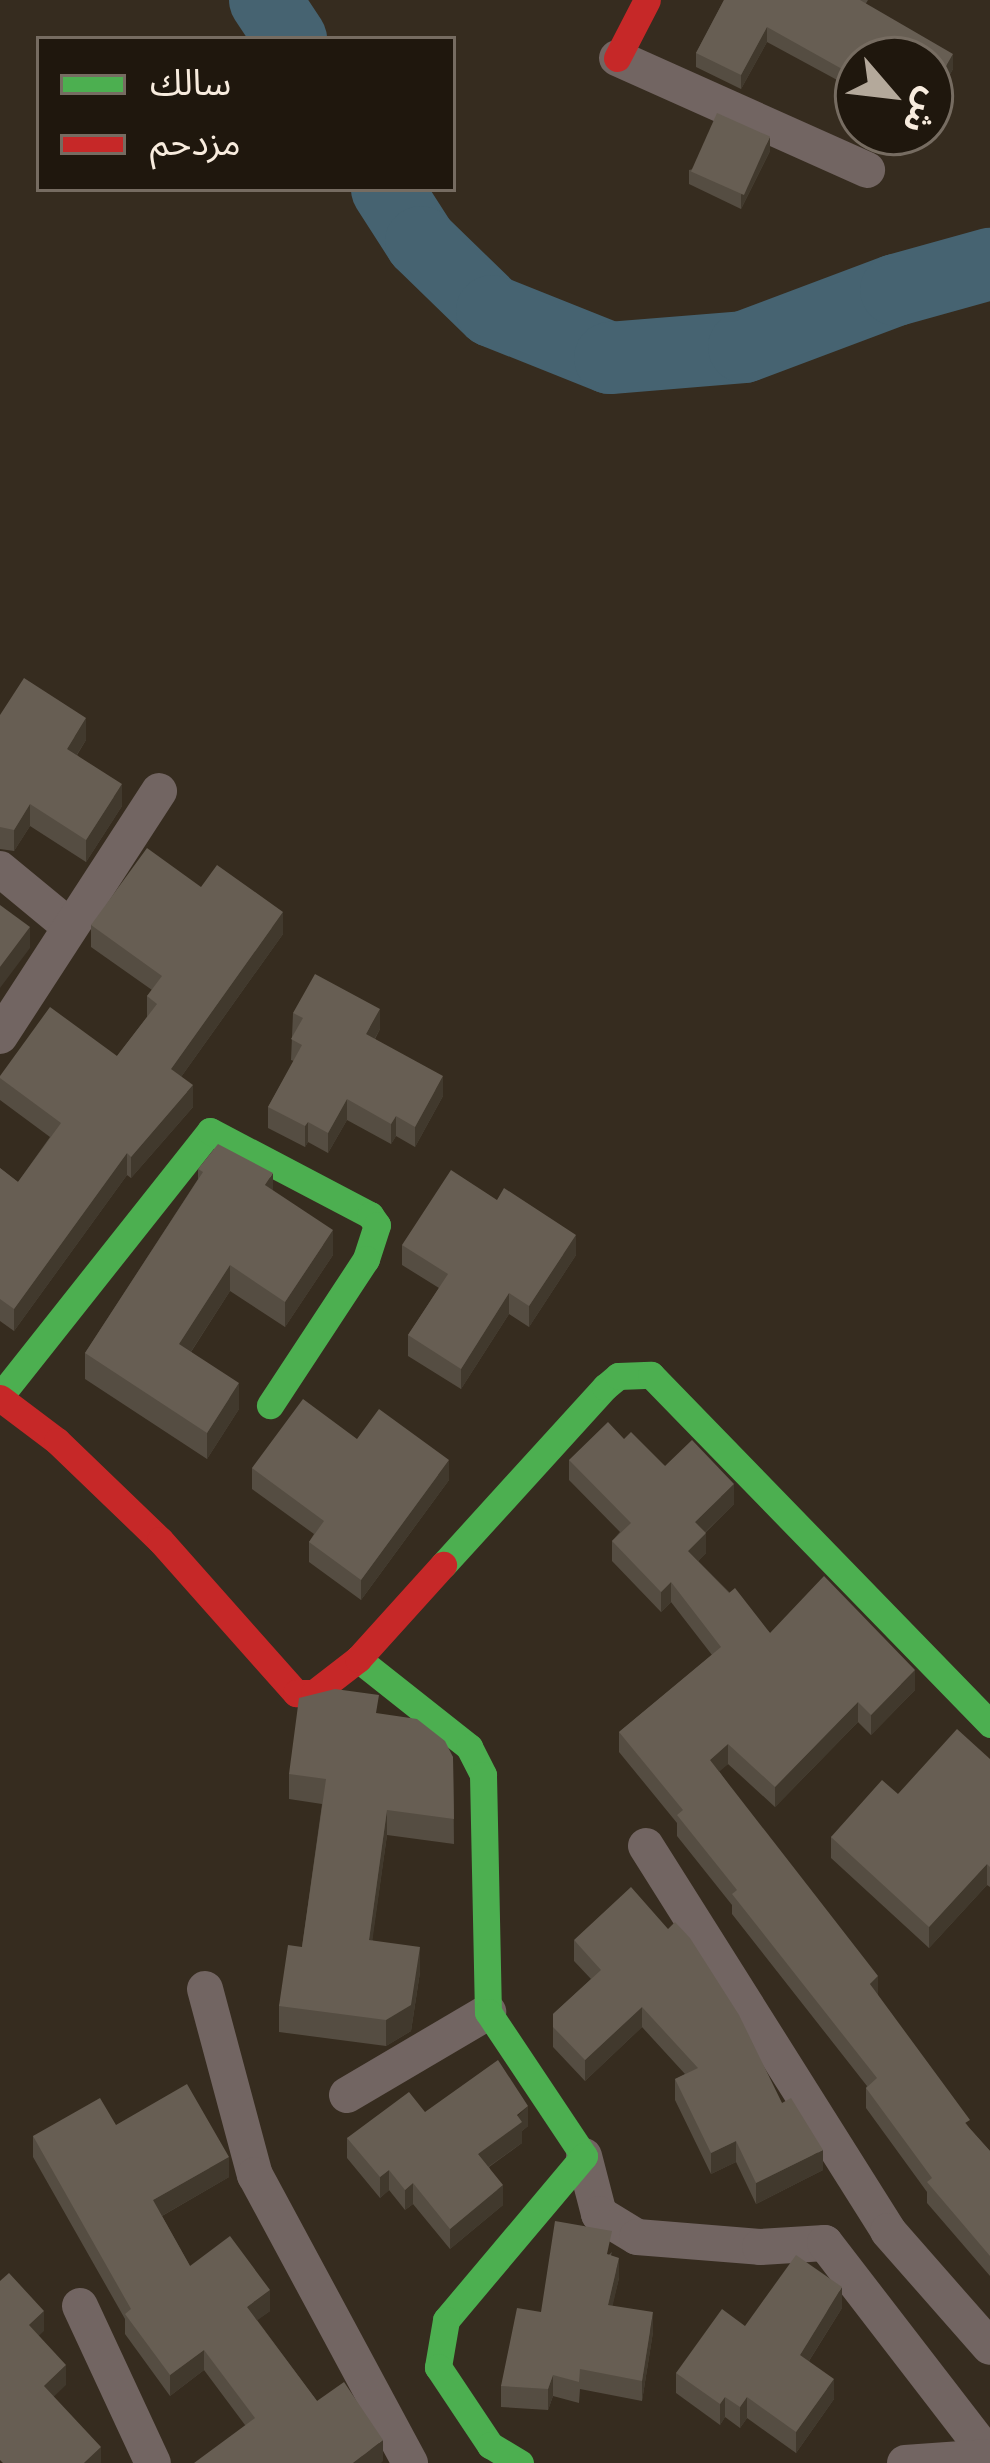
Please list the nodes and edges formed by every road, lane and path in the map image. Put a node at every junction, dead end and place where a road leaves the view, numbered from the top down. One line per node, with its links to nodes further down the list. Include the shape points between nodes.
1 (647, 0): 2 (street)
2 (617, 58): 3 (street)
3 (867, 170)
4 (159, 791): 6 (street)
5 (0, 869): 6 (street)
6 (69, 926): 7 (street)
7 (0, 1036)
8 (0, 1397): 9 (street, via 210,1131 370,1215 377,1226 366,1258); 10 (street, via 160,1540 296,1693 314,1694)
9 (270, 1405)
10 (358, 1659): 11 (street, via 605,1387 618,1376 651,1375); 14 (street, via 469,1747 483,1775)
11 (990, 1724)
12 (646, 1846): 18 (street, via 888,2230)
13 (205, 1989): 21 (street, via 255,2175)
14 (488, 2012): 15 (street); 16 (street)
15 (346, 2095)
16 (584, 2156): 19 (street, via 598,2214 638,2237 760,2247 825,2243); 22 (street, via 446,2320 438,2367 490,2445)
17 (80, 2306): 20 (street)
18 (990, 2347)
19 (990, 2457): 23 (street)
20 (153, 2463)
21 (410, 2463)
22 (520, 2463)
23 (905, 2463)

